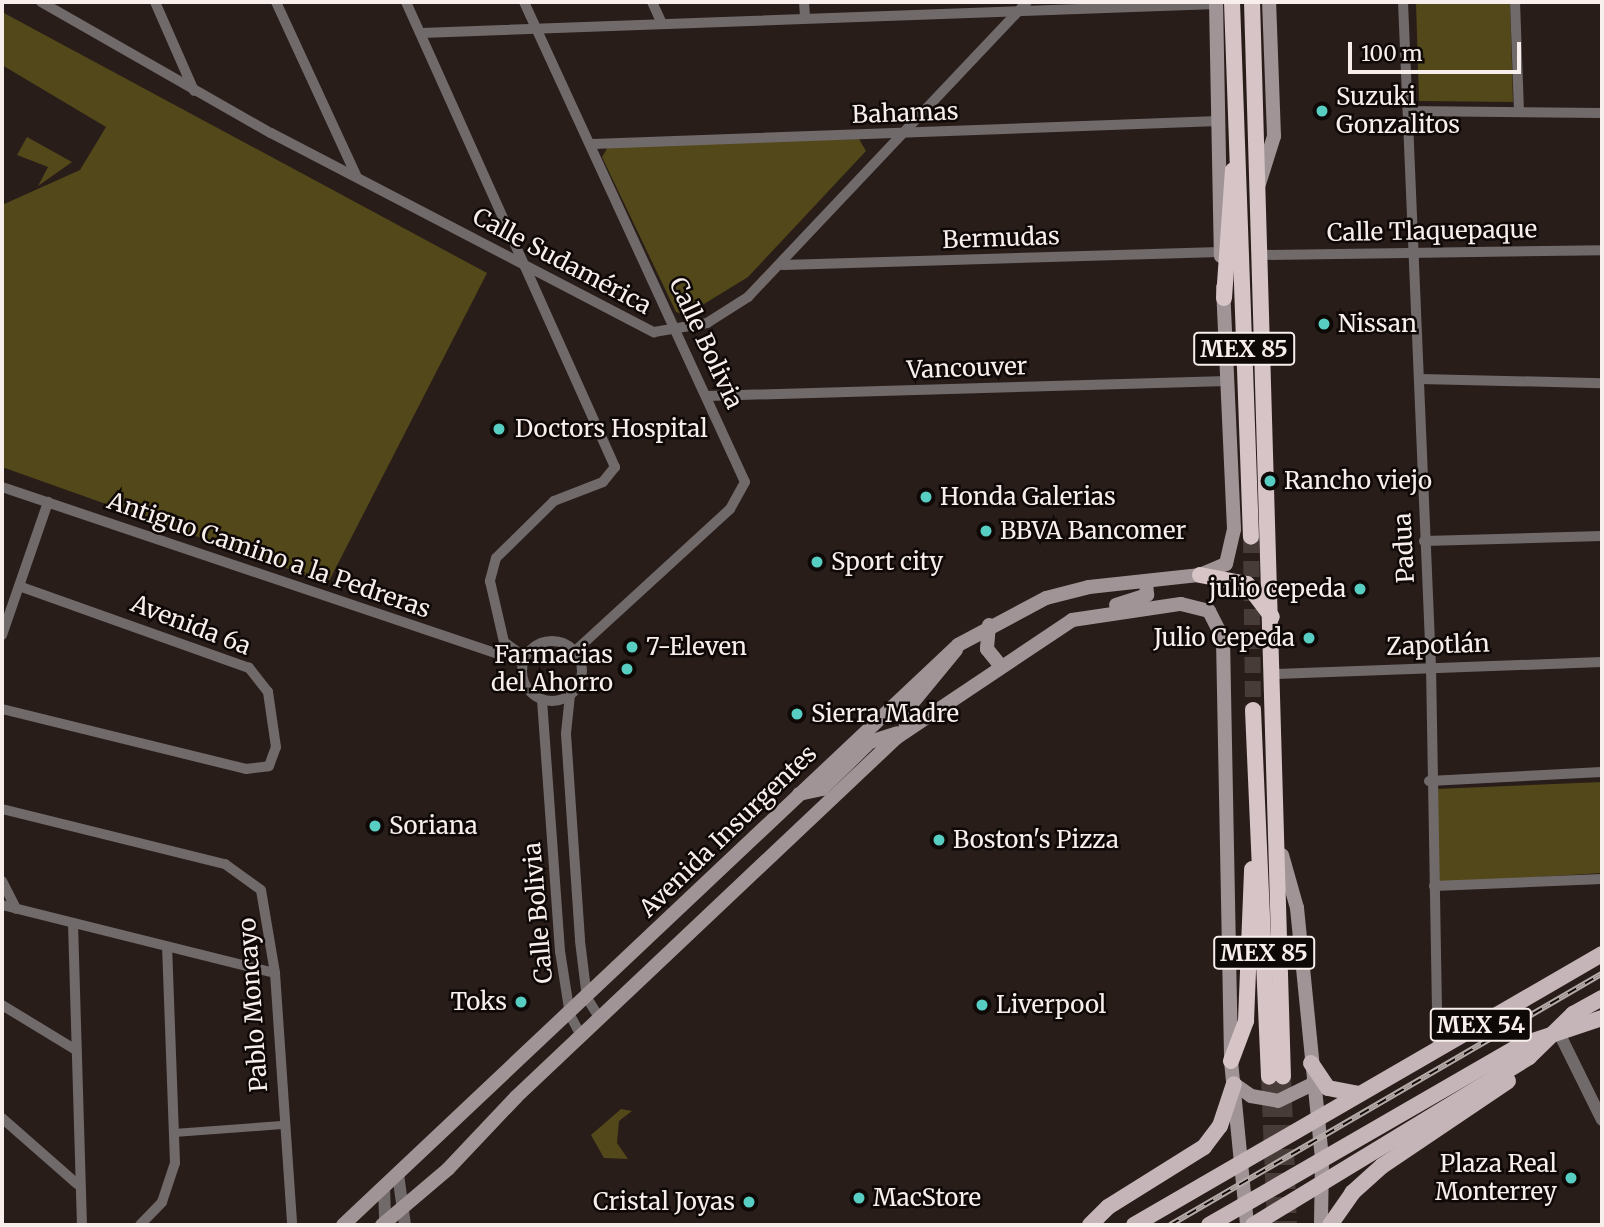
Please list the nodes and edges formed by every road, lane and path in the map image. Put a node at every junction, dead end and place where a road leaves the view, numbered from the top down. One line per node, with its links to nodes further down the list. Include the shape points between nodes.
1 (41, 2): 19 (street, Calle Sudamérica)
2 (155, 2): 19 (street)
3 (276, 2): 27 (street)
4 (406, 2): 18 (street)
5 (524, 2): 17 (street, Calle Bolivia)
6 (652, 2): 16 (street)
7 (804, 2): 15 (street)
8 (1027, 2): 14 (street, Calle Sudamérica)
9 (1252, 2): 28 (highway, MEX 85)
10 (1269, 2): 28 (main road, via 1274,136)
11 (1404, 2): 20 (street, Padua)
12 (1515, 2): 21 (street)
13 (1221, 3): 14 (street); 23 (main road); 26 (highway, MEX 85, via 1233,30)
14 (1019, 11): 15 (street); 24 (street, Calle Sudamérica)
15 (805, 17): 16 (street)
16 (661, 21): 17 (street)
17 (537, 29): 18 (street); 25 (street, Calle Bolivia)
18 (422, 33): 33 (street)
19 (194, 91): 27 (street, Calle Sudamérica)
20 (1408, 111): 21 (street); 29 (street, Padua)
21 (1519, 111): 22 (street)
22 (1602, 113)
23 (1219, 121): 24 (street, Bahamas); 31 (main road)
24 (904, 134): 25 (street, Bahamas); 34 (street, Calle Sudamérica)
25 (593, 144): 36 (street, Calle Bolivia)
26 (1237, 162): 35 (highway, via 1227,192); 44 (highway, MEX 85)
27 (356, 176): 33 (street, Calle Sudamérica)
28 (1259, 184): 32 (highway, MEX 85)
29 (1413, 250): 30 (street, Calle Tlaquepaque); 32 (street, Calle Tlaquepaque); 37 (street, Padua)
30 (1602, 250)
31 (1220, 252): 34 (street, Bermudas); 35 (main road)
32 (1262, 255): 50 (highway, MEX 85)
33 (521, 263): 36 (street, Calle Sudamérica, via 633,326); 55 (street, via 615,467 603,482 554,501 496,558 490,581 504,642)
34 (783, 265): 36 (street, Calle Sudamérica, via 730,312)
35 (1224, 298): 38 (main road)
36 (677, 331): 40 (street, Calle Bolivia)
37 (1420, 379): 39 (street); 45 (street, Padua)
38 (1228, 381): 40 (street, Vancouver); 46 (main road, via 1233,547 1226,564)
39 (1602, 383)
40 (707, 396): 54 (street, Calle Bolivia, via 745,488 714,525)
41 (2, 487): 42 (street, Antiguo Camino a la Pedreras)
42 (48, 502): 48 (street); 55 (street, Antiguo Camino a la Pedreras)
43 (1602, 536): 45 (street)
44 (1251, 537)
45 (1423, 541): 58 (street, Padua)
46 (1200, 575): 47 (main road, Avenida Insurgentes); 50 (highway, via 1247,584)
47 (1146, 581): 49 (main road, via 1147,595); 51 (main road, Avenida Insurgentes, via 1046,598)
48 (19, 586): 52 (street); 62 (street, Avenida 6a, via 248,668 268,692 276,747 269,766 246,769)
49 (1095, 613): 57 (main road, Avenida Insurgentes, via 1072,620); 90 (main road, Avenida Insurgentes, via 1200,607 1215,617 1223,639)
50 (1275, 622): 59 (highway, MEX 85)
51 (989, 625): 53 (main road, Avenida Insurgentes); 57 (main road, via 987,649)
52 (2, 635)
53 (958, 645): 64 (main road, via 953,661 909,707); 67 (main road, Avenida Insurgentes)
54 (575, 652): 55 (street, via 550,642); 60 (street, via 582,672)
55 (524, 660): 61 (street, via 523,680)
56 (1602, 662): 58 (street, Zapotlán)
57 (999, 664): 64 (main road, Avenida Insurgentes)
58 (1431, 666): 59 (street, Zapotlán); 66 (street, Padua)
59 (1276, 674): 70 (highway, MEX 85)
60 (570, 695): 61 (street); 80 (street, Calle Bolivia, via 566,734)
61 (542, 700): 83 (street, Calle Bolivia)
62 (2, 709)
63 (1253, 710): 69 (highway, MEX 85)
64 (905, 731): 67 (main road, via 870,742 822,789); 85 (main road, Avenida Insurgentes)
65 (1602, 772): 66 (street)
66 (1429, 781): 73 (street, Padua)
67 (799, 794): 80 (main road, Avenida Insurgentes)
68 (2, 809): 79 (street, Pablo Moncayo, via 237,869 266,900)
69 (1258, 829): 70 (highway, MEX 85, via 1276,1077); 90 (highway, via 1246,912 1246,1021)
70 (1282, 855): 91 (main road, MEX 85, via 1297,908)
71 (1602, 879): 73 (street)
72 (2, 881): 75 (street)
73 (1434, 886): 89 (street, Padua)
74 (2, 905): 75 (street)
75 (16, 909): 76 (street)
76 (73, 923): 77 (street); 88 (street)
77 (167, 948): 79 (street); 99 (street)
78 (1602, 954): 89 (main road, MEX 54)
79 (275, 973): 98 (street, Pablo Moncayo)
80 (587, 998): 83 (main road, Avenida Insurgentes); 85 (street, Calle Bolivia)
81 (1602, 998): 87 (main road, MEX 54, via 1573,1014)
82 (2, 1005): 88 (street)
83 (570, 1015): 86 (street, Calle Bolivia); 104 (main road, Avenida Insurgentes)
84 (1602, 1018): 87 (main road)
85 (600, 1019): 86 (main road, Avenida Insurgentes)
86 (581, 1036): 109 (main road, Avenida Insurgentes)
87 (1562, 1038): 97 (street); 100 (main road, MEX 54, via 1521,1045); 101 (main road)
88 (76, 1050): 105 (street)
89 (1438, 1050): 94 (main road, MEX 54)
90 (1230, 1061): 92 (main road)
91 (1311, 1063): 93 (main road, MEX 85); 94 (main road, via 1328,1088)
92 (1234, 1084): 93 (main road, via 1251,1096 1278,1101); 102 (main road); 116 (main road, via 1220,1126 1204,1146)
93 (1312, 1084): 96 (main road, MEX 85)
94 (1359, 1094): 96 (main road, MEX 54)
95 (2, 1118): 105 (street)
96 (1318, 1119): 102 (main road, MEX 54); 103 (main road, MEX 85)
97 (1602, 1120)
98 (282, 1125): 99 (street); 113 (street, Pablo Moncayo)
99 (174, 1133): 112 (street, via 169,1190)
100 (1362, 1136): 101 (main road); 103 (main road, MEX 54)
101 (1404, 1140): 106 (main road); 122 (main road, via 1352,1193)
102 (1243, 1160): 108 (main road); 117 (main road, MEX 54)
103 (1322, 1160): 106 (main road, MEX 85); 108 (main road, MEX 54)
104 (398, 1174): 107 (main road, Avenida Insurgentes); 109 (street)
105 (77, 1184): 111 (street)
106 (1322, 1185): 120 (main road); 121 (main road, MEX 85)
107 (384, 1187): 110 (street); 114 (main road, Avenida Insurgentes)
108 (1246, 1204): 118 (main road, MEX 54); 119 (main road)
109 (403, 1207): 110 (main road, Avenida Insurgentes); 115 (street)
110 (384, 1224)
111 (82, 1225)
112 (140, 1225)
113 (292, 1225)
114 (343, 1225)
115 (405, 1225)
116 (1090, 1225)
117 (1134, 1225)
118 (1209, 1225)
119 (1247, 1225)
120 (1253, 1225)
121 (1321, 1225)
122 (1330, 1225)

